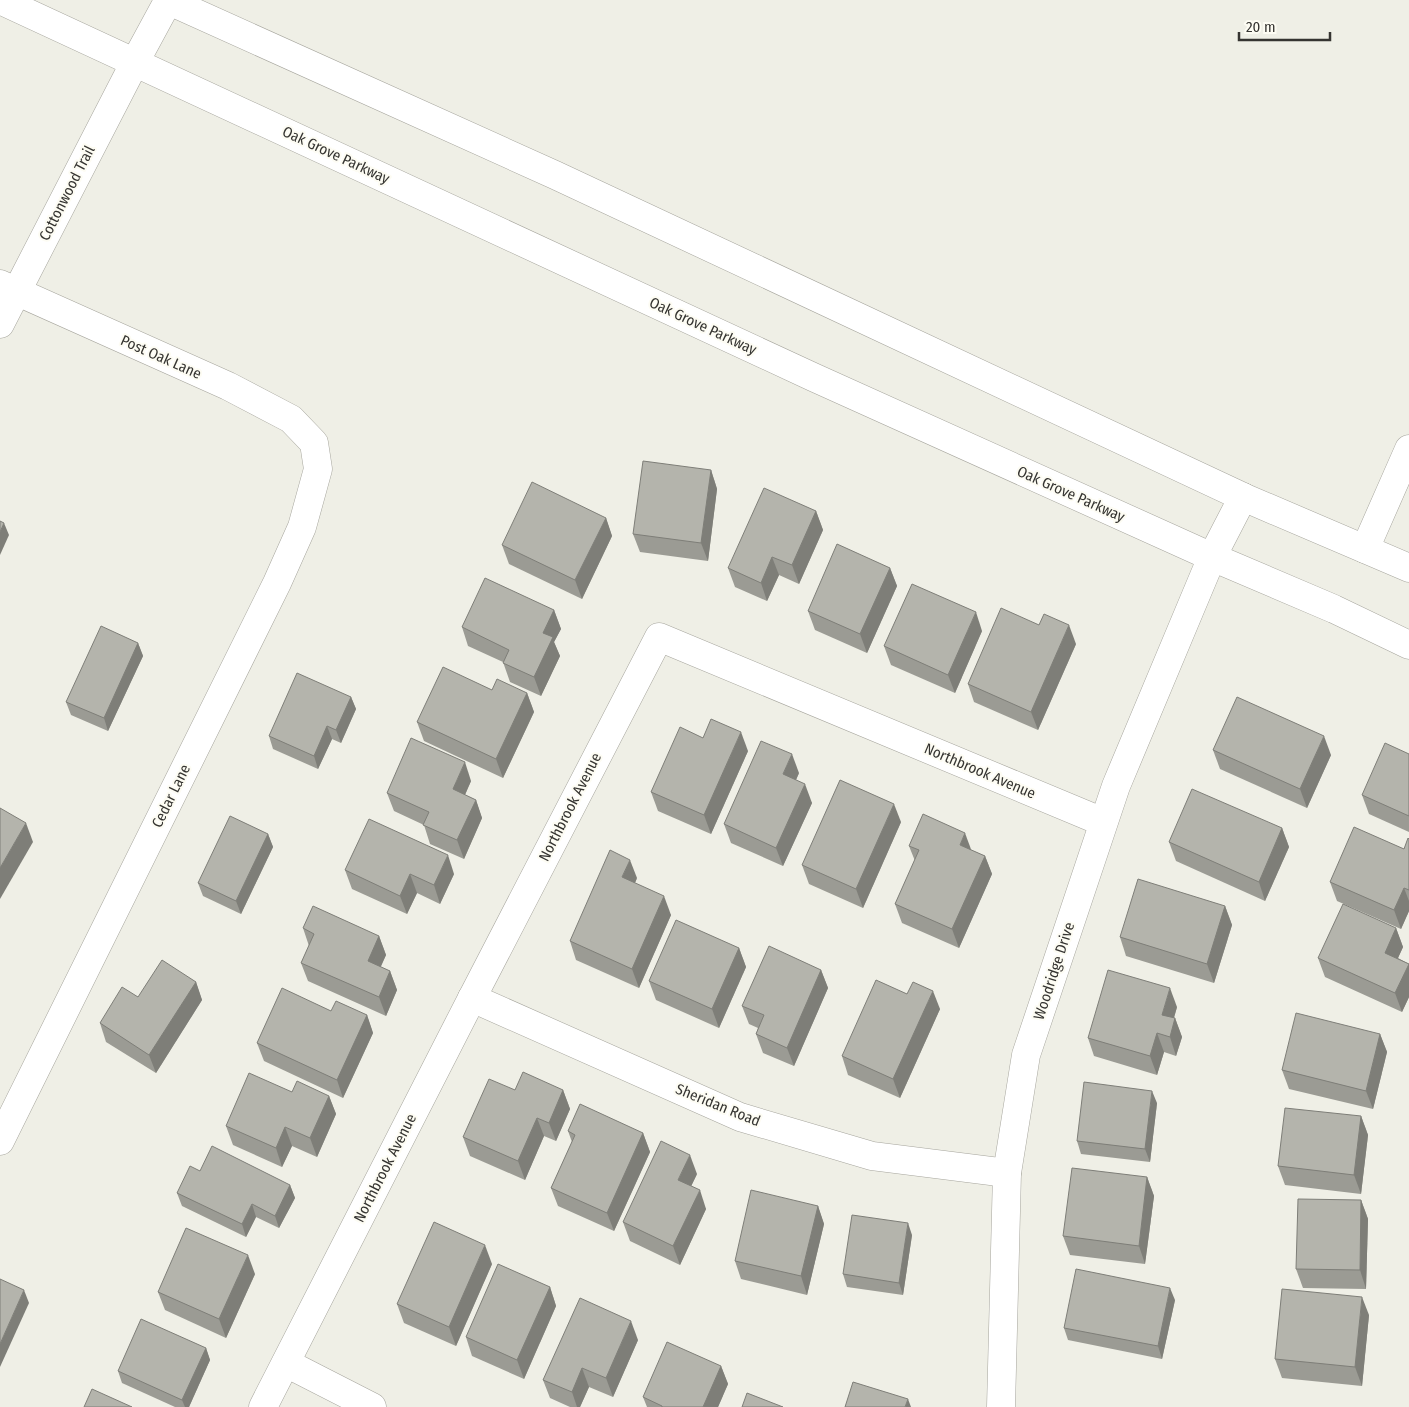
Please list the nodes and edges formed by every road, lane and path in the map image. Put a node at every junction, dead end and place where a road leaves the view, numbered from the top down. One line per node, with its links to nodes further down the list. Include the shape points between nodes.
1 (0, 0): 3 (street, Oak Grove Parkway)
2 (167, 0): 3 (street, Cottonwood Trail); 8 (street, via 555,175)
3 (135, 62): 4 (street, Cottonwood Trail); 10 (street, Oak Grove Parkway)
4 (8, 288): 5 (street, Cottonwood Trail); 6 (street, Post Oak Lane, via 228,386 291,419)
5 (0, 324)
6 (314, 443): 15 (street, Cedar Lane, via 318,469 302,526 277,583)
7 (1409, 449): 9 (street)
8 (1243, 497): 9 (street); 10 (street, Woodridge Drive)
9 (1365, 549): 11 (street)
10 (1212, 558): 12 (street, Oak Grove Parkway); 13 (street, Woodridge Drive)
11 (1409, 568)
12 (1409, 644)
13 (1103, 822): 14 (street, Northbrook Avenue, via 658,637); 16 (street, Woodridge Drive, via 1026,1055)
14 (472, 998): 16 (street, Sheridan Road, via 740,1117 872,1156); 17 (street, Northbrook Avenue)
15 (0, 1141)
16 (1007, 1173): 20 (street, Woodridge Drive)
17 (286, 1363): 18 (street, Northbrook Avenue); 19 (street)
18 (263, 1407)
19 (372, 1407)
20 (1001, 1407)

